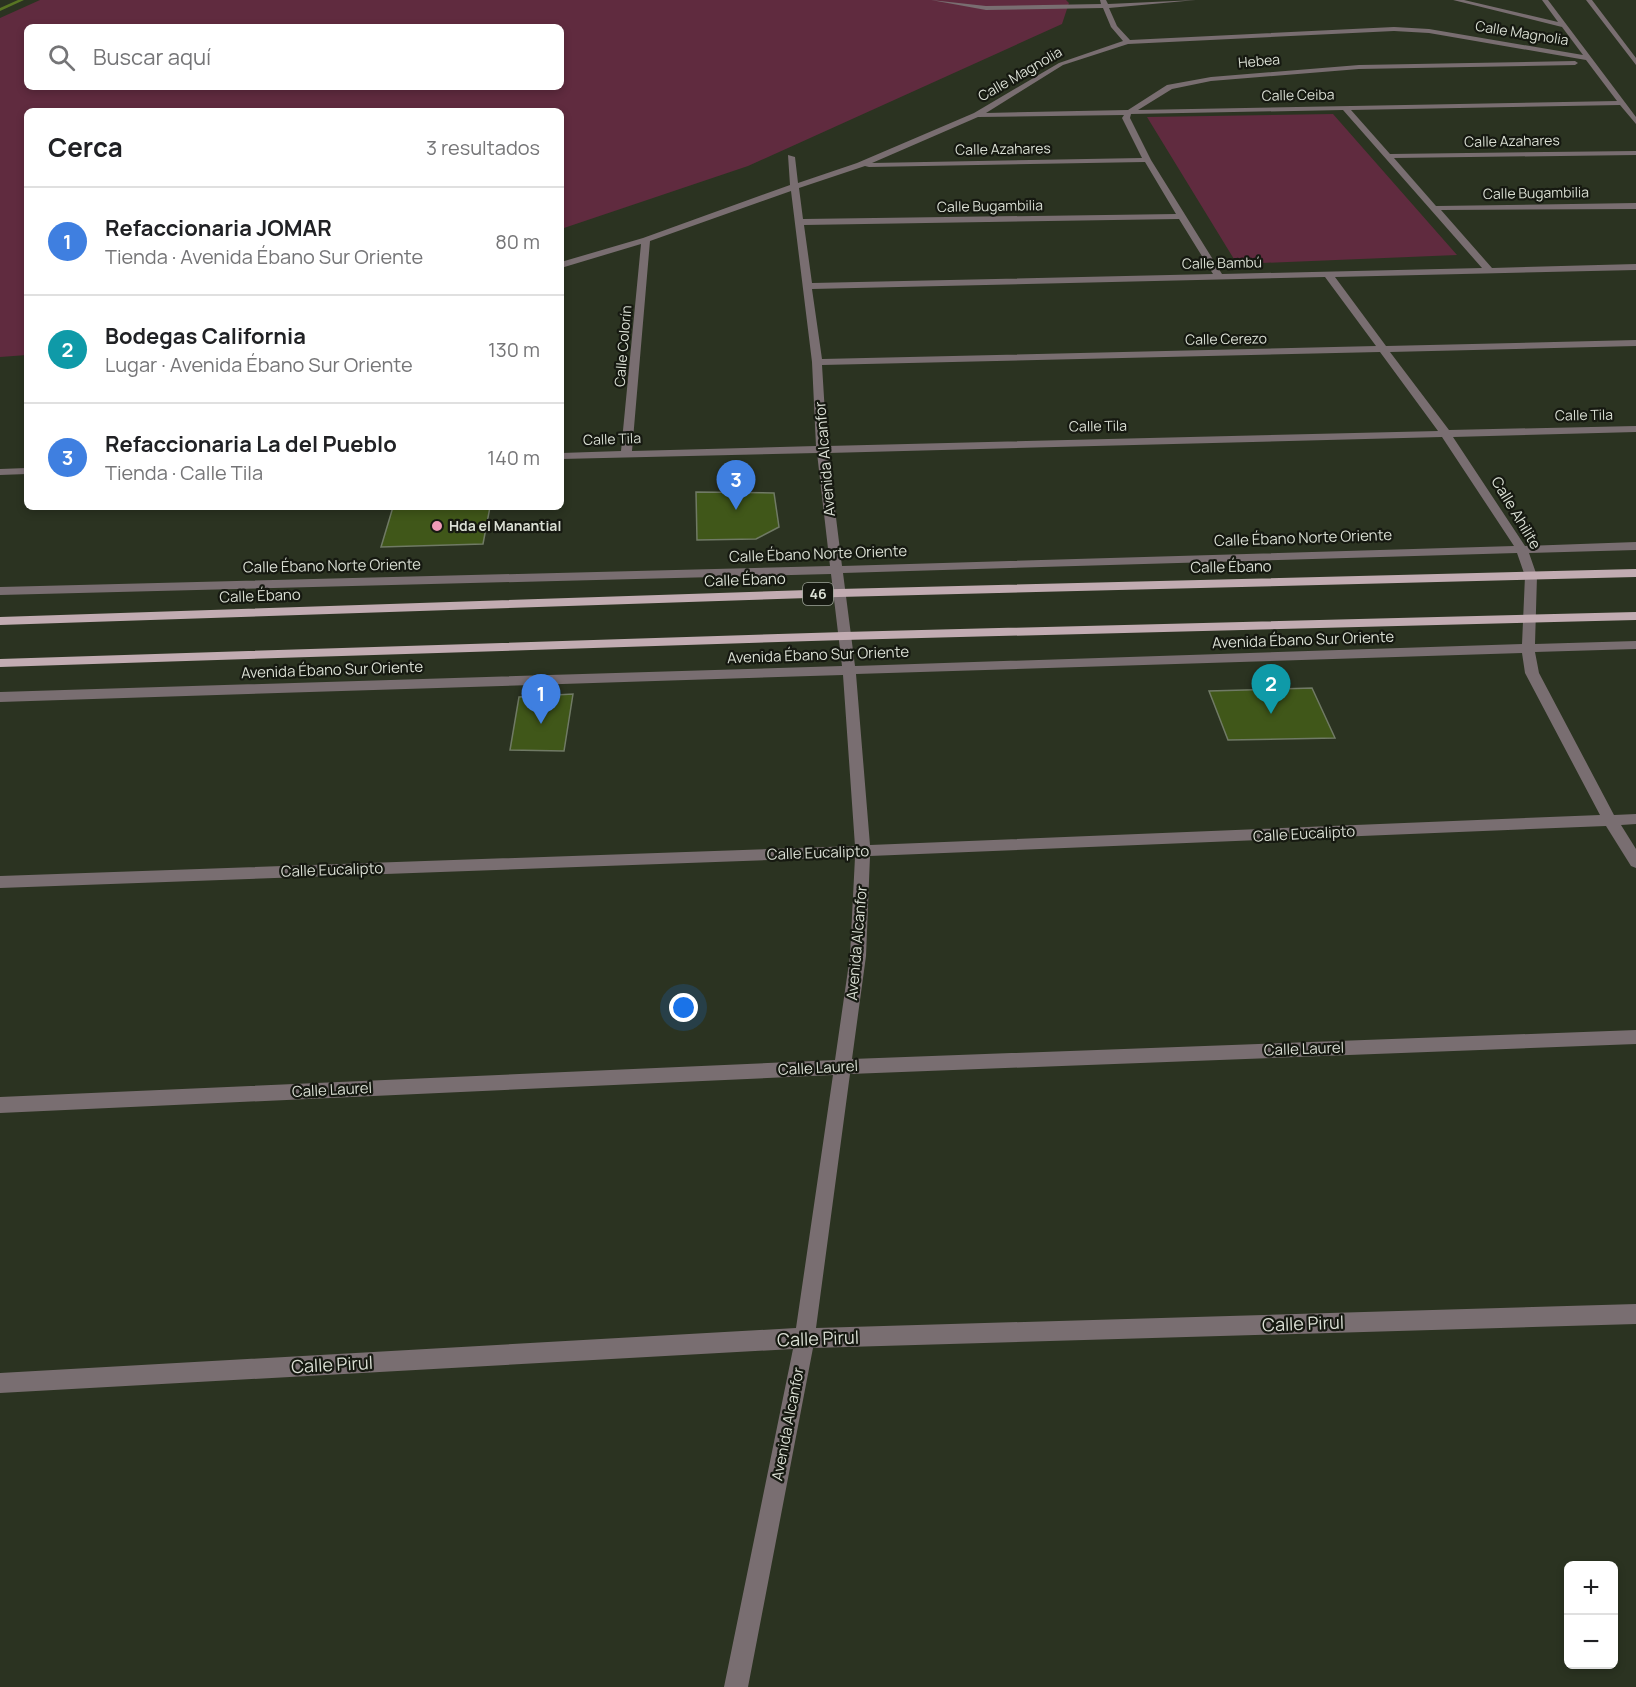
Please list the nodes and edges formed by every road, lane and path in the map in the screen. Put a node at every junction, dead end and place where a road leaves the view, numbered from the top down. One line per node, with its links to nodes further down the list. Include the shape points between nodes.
1 (934, 0): 7 (street, via 986,8)
2 (1193, 0): 7 (street)
3 (1456, 0): 11 (street)
4 (1487, 0): 8 (street)
5 (1545, 0): 10 (street)
6 (1590, 0): 14 (street)
7 (1104, 3): 12 (street, via 1114,29)
8 (1527, 8)
9 (1544, 11): 10 (street)
10 (1553, 13): 11 (street)
11 (1562, 25): 13 (street)
12 (1128, 42): 13 (street, Calle Magnolia, via 1394,29 1429,31); 18 (street, Calle Magnolia, via 1061,64)
13 (1589, 60): 15 (street); 17 (street, Hebea, via 1359,67 1210,79 1170,87)
14 (1636, 63)
15 (1620, 103): 16 (street, Calle Ceiba); 19 (street)
16 (1346, 108): 17 (street, Calle Ceiba); 21 (street)
17 (1128, 113): 18 (street, Calle Ceiba); 23 (street, via 1126,118)
18 (977, 115): 24 (street, Calle Magnolia)
19 (1636, 122)
20 (1636, 153): 21 (street, Calle Azahares)
21 (1389, 156): 27 (street)
22 (791, 157): 25 (street, Avenida Alcanfor)
23 (1147, 160): 24 (street, Calle Azahares); 28 (street)
24 (860, 165): 25 (street, Calle Magnolia)
25 (796, 186): 29 (street, Avenida Alcanfor); 30 (street, Calle Magnolia)
26 (1636, 206): 27 (street, Calle Bugambilia)
27 (1437, 208): 33 (street)
28 (1180, 216): 29 (street, Calle Bugambilia); 35 (street)
29 (801, 222): 36 (street, Avenida Alcanfor)
30 (646, 240): 31 (street, Calle Magnolia); 43 (street, Calle Colorín)
31 (564, 264)
32 (1636, 267): 33 (street, Calle Bambú)
33 (1489, 270): 34 (street, Calle Bambú)
34 (1328, 274): 35 (street, Calle Bambú); 38 (street, Calle Ahilite)
35 (1219, 276): 36 (street, Calle Bambú)
36 (808, 286): 39 (street, Avenida Alcanfor)
37 (1636, 344): 38 (street, Calle Cerezo)
38 (1384, 349): 39 (street, Calle Cerezo); 41 (street, Calle Ahilite)
39 (817, 362): 42 (street, Avenida Alcanfor)
40 (1636, 429): 41 (street, Calle Tila)
41 (1446, 433): 42 (street, Calle Tila); 48 (street, Calle Ahilite)
42 (822, 448): 43 (street, Calle Tila); 49 (street, Avenida Alcanfor)
43 (626, 454): 44 (street, Calle Tila)
44 (564, 456)
45 (24, 471): 46 (street)
46 (0, 472)
47 (1636, 546): 48 (street, Calle Ébano Norte Oriente)
48 (1521, 548): 49 (street, Calle Ébano Norte Oriente); 51 (street, Calle Ahilite)
49 (836, 570): 52 (street, Calle Ébano Norte Oriente); 53 (street, Avenida Alcanfor)
50 (1636, 573): 51 (main road, Calle Ébano / 46)
51 (1531, 576): 53 (main road, Calle Ébano / 46); 55 (street, Calle Ahilite)
52 (0, 591)
53 (839, 593): 56 (main road, Calle Ébano / 46); 57 (street, Avenida Alcanfor)
54 (1636, 616): 55 (main road)
55 (1530, 620): 57 (main road); 59 (street, Calle Ahilite)
56 (0, 621)
57 (844, 636): 60 (main road); 61 (street, Avenida Alcanfor)
58 (1636, 645): 59 (street, Avenida Ébano Sur Oriente)
59 (1528, 650): 61 (street, Avenida Ébano Sur Oriente); 64 (street, Calle Ahilite, via 1540,692)
60 (0, 663)
61 (849, 670): 62 (street, Avenida Ébano Sur Oriente); 65 (street, Avenida Alcanfor)
62 (0, 697)
63 (1636, 819): 64 (street, Calle Eucalipto)
64 (1610, 820): 65 (street, Calle Eucalipto); 66 (street, Calle Ahilite)
65 (863, 851): 67 (street, Calle Eucalipto); 69 (street, Avenida Alcanfor, via 858,956)
66 (1636, 862)
67 (0, 882)
68 (1636, 1037): 69 (street, Calle Laurel)
69 (844, 1067): 70 (street, Calle Laurel); 72 (street, Avenida Alcanfor)
70 (0, 1105)
71 (1636, 1314): 72 (street, Calle Pirul)
72 (806, 1338): 73 (street, Calle Pirul); 74 (street, Avenida Alcanfor)
73 (0, 1383)
74 (736, 1687)

